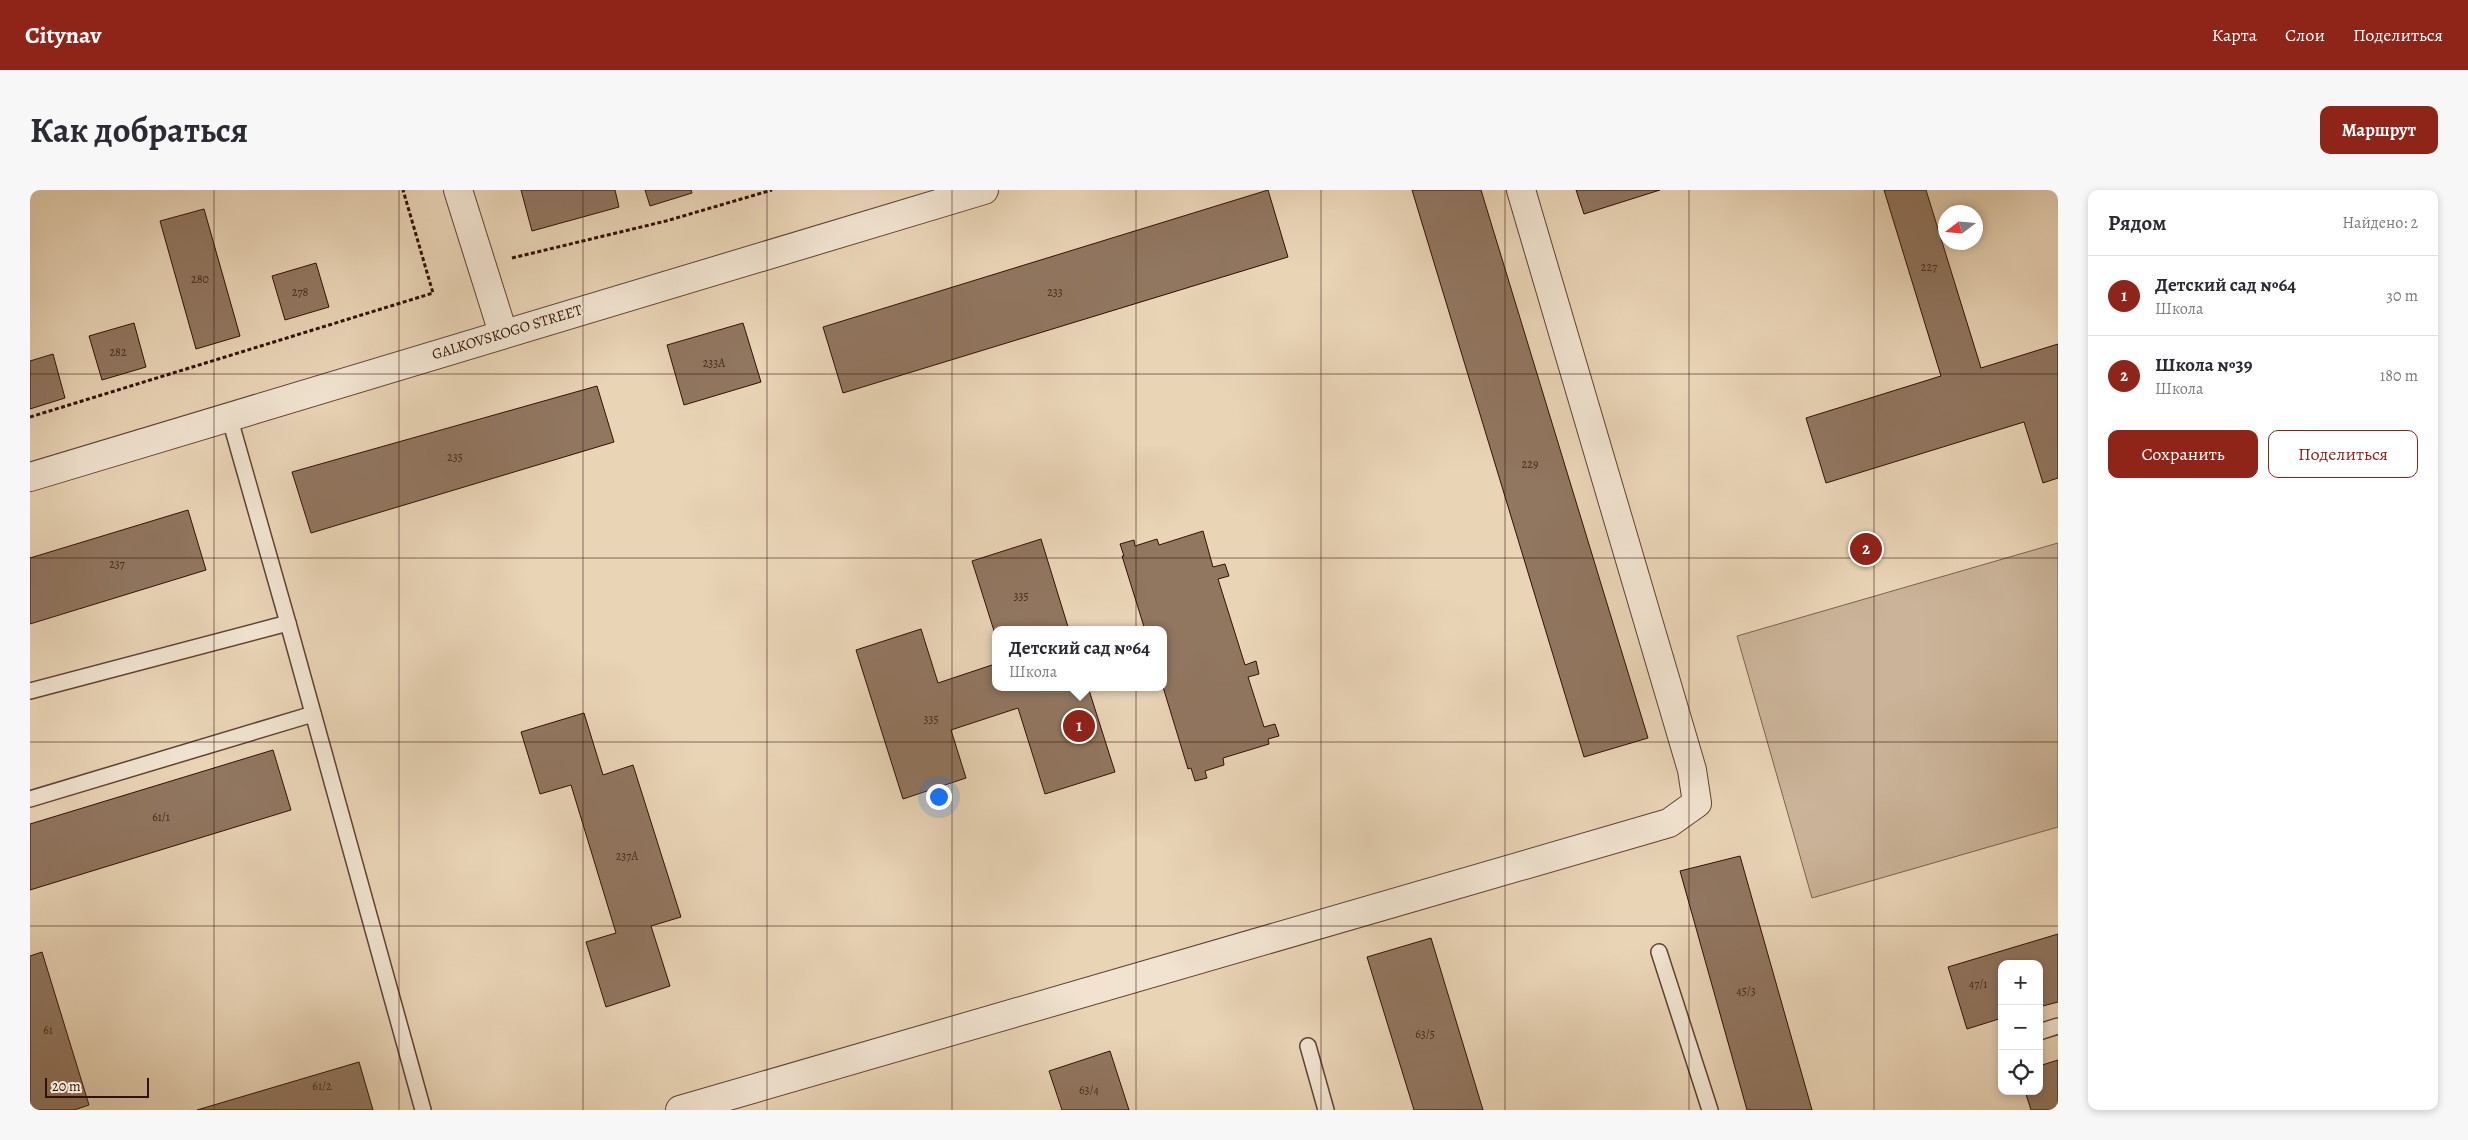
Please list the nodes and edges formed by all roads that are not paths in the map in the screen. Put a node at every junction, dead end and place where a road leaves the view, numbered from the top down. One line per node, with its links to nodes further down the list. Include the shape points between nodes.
1 (458, 190): 4 (street)
2 (984, 190): 4 (street, GALKOVSKOGO STREET)
3 (1521, 190): 16 (street, via 1692,770 1697,803 1669,824)
4 (503, 333): 5 (street, GALKOVSKOGO STREET)
5 (229, 416): 6 (street, GALKOVSKOGO STREET); 7 (lane)
6 (30, 477)
7 (288, 623): 8 (lane); 9 (lane)
8 (30, 691)
9 (313, 714): 10 (lane); 15 (lane)
10 (30, 799)
11 (1659, 952): 18 (lane)
12 (2058, 1026): 13 (lane)
13 (2043, 1031)
14 (1308, 1046): 17 (lane)
15 (423, 1110)
16 (680, 1110)
17 (1326, 1110)
18 (1710, 1110)

